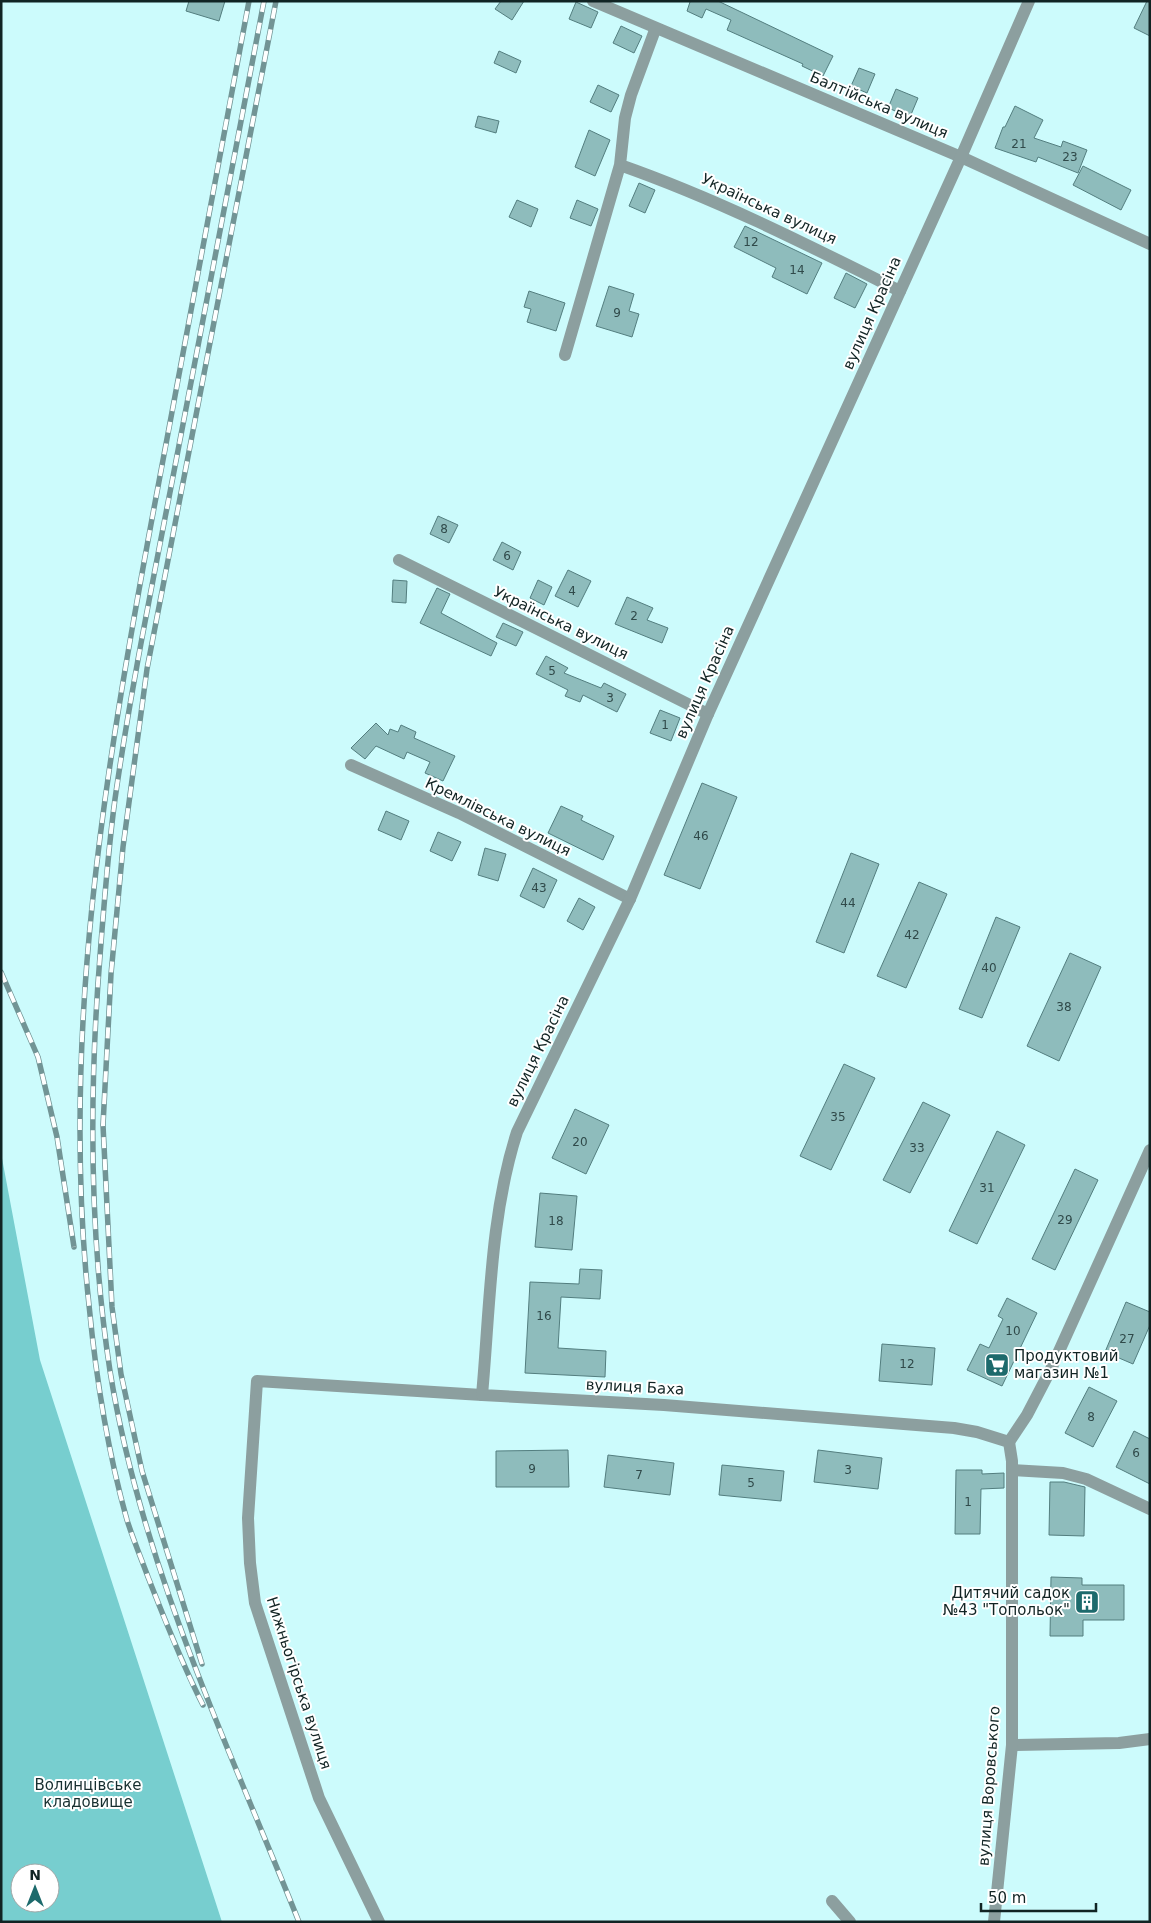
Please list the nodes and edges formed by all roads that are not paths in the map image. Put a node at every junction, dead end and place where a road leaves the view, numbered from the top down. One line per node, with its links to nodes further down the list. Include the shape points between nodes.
1 (592, 1): 3 (street, Балтійська вулиця)
2 (1029, 1): 4 (street, вулиця Красіна)
3 (656, 30): 4 (street, Балтійська вулиця); 5 (street, via 631,95)
4 (961, 156): 6 (street, Балтійська вулиця); 7 (street, вулиця Красіна)
5 (620, 165): 7 (street, Українська вулиця, via 706,198); 8 (street)
6 (1150, 244)
7 (900, 291): 10 (street, вулиця Красіна)
8 (565, 356)
9 (399, 560): 10 (street, Українська вулиця)
10 (708, 714): 12 (street, вулиця Красіна)
11 (351, 765): 12 (street, Кремлівська вулиця, via 459,813)
12 (630, 900): 15 (street, вулиця Красіна, via 517,1132 506,1167 499,1207)
13 (1149, 1153): 16 (street, via 1051,1369)
14 (257, 1381): 15 (street, вулиця Баха); 22 (street, Нижньогірська вулиця, via 248,1518 255,1603 319,1798)
15 (482, 1395): 16 (street, вулиця Баха, via 664,1405 954,1428)
16 (1009, 1442): 17 (street, вулиця Воровського)
17 (1012, 1470): 18 (street, via 1063,1473 1086,1479); 20 (street, вулиця Воровського)
18 (1150, 1509)
19 (1150, 1739): 20 (street, via 1119,1743)
20 (1012, 1745): 24 (street, вулиця Воровського)
21 (832, 1901): 23 (street)
22 (379, 1922)
23 (850, 1922)
24 (994, 1922)

